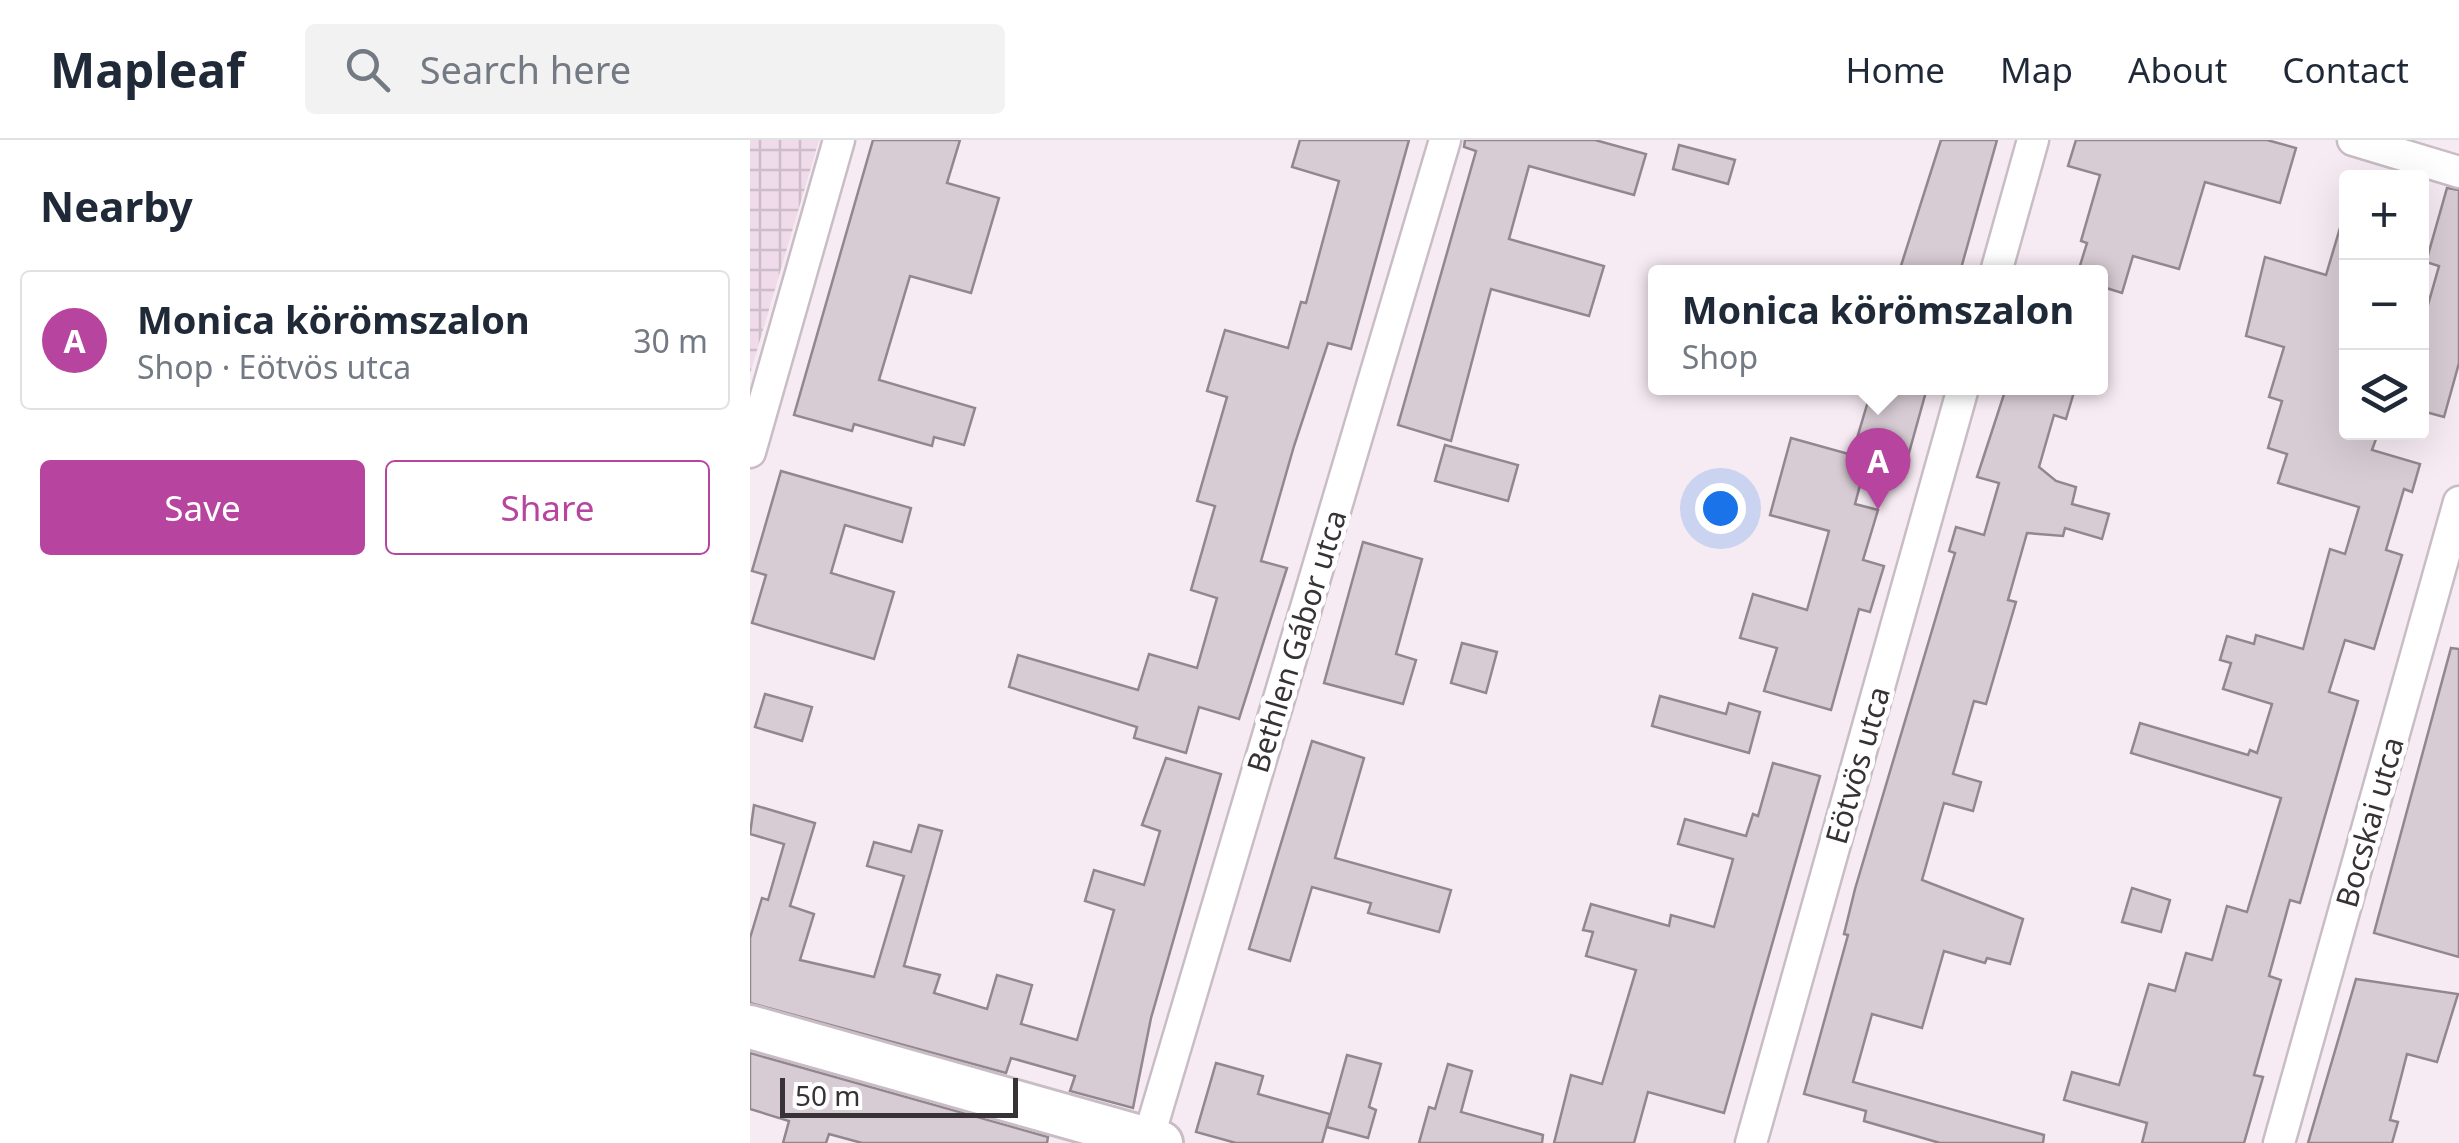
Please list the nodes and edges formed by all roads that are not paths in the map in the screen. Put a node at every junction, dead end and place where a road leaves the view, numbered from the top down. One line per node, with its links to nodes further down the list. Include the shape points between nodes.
1 (839, 140): 8 (street)
2 (1445, 140): 11 (street, Bethlen Gábor utca)
3 (2033, 140): 6 (street)
4 (2353, 140): 5 (street)
5 (2459, 172)
6 (1998, 265)
7 (1962, 395): 12 (street, Eötvös utca)
8 (750, 452)
9 (2459, 502): 13 (street, Bocskai utca)
10 (750, 1027): 11 (street)
11 (1152, 1142)
12 (1751, 1143)
13 (2279, 1143)

